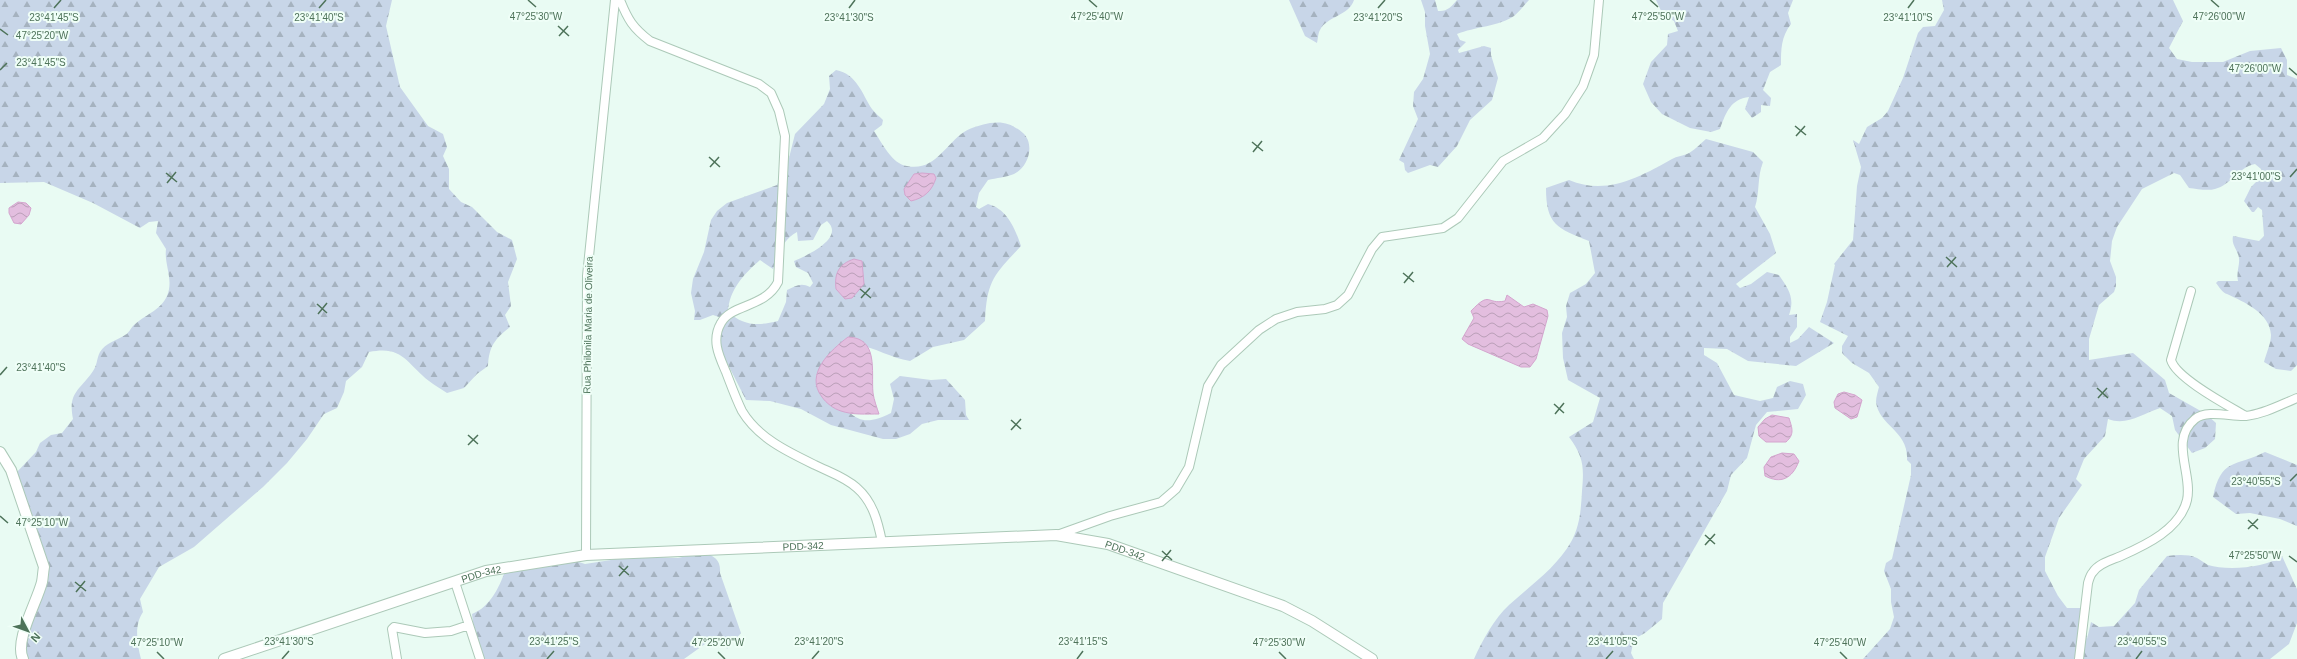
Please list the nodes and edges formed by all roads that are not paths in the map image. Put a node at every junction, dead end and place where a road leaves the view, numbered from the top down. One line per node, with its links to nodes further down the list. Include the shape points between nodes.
1 (614, 0): 10 (street, Rua Philonila Maria de Oliveira, via 587,276)
2 (620, 0): 9 (street, via 627,18 635,29 650,41 760,84 771,93 779,110 785,136 778,282 768,297 728,315 721,322 716,337 717,350 742,411 753,426 769,440 794,455 844,479 858,489 870,504 878,522)
3 (1599, 0): 8 (street, via 1594,55 1583,86 1565,114 1543,138 1503,161 1458,218 1443,228 1382,237 1372,249 1348,295 1337,304 1276,319 1259,330 1221,365 1208,386 1189,467 1176,489 1161,502)
4 (2191, 291): 6 (street, via 2171,360 2172,366)
5 (2297, 398): 6 (street, via 2261,414)
6 (2244, 416): 18 (street, via 2204,414 2195,418 2186,429 2182,447 2187,500 2182,513 2152,542 2102,564 2093,572 2088,583)
7 (0, 452): 13 (street, via 11,470 44,567 42,582 22,640 20,653)
8 (1056, 535): 9 (street, PDD-342 / PDD-342); 17 (street, PDD-342 / PDD-342, via 1108,544 1283,606)
9 (882, 542): 10 (street, PDD-342 / PDD-342)
10 (586, 554): 11 (street, PDD-342 / PDD-342, via 486,571)
11 (455, 582): 12 (street); 14 (street, PDD-342 / PDD-342)
12 (469, 625): 15 (street, via 451,631 425,633 394,626 392,629); 16 (street)
13 (23, 659)
14 (224, 659)
15 (397, 659)
16 (480, 659)
17 (1372, 659)
18 (2080, 659)

